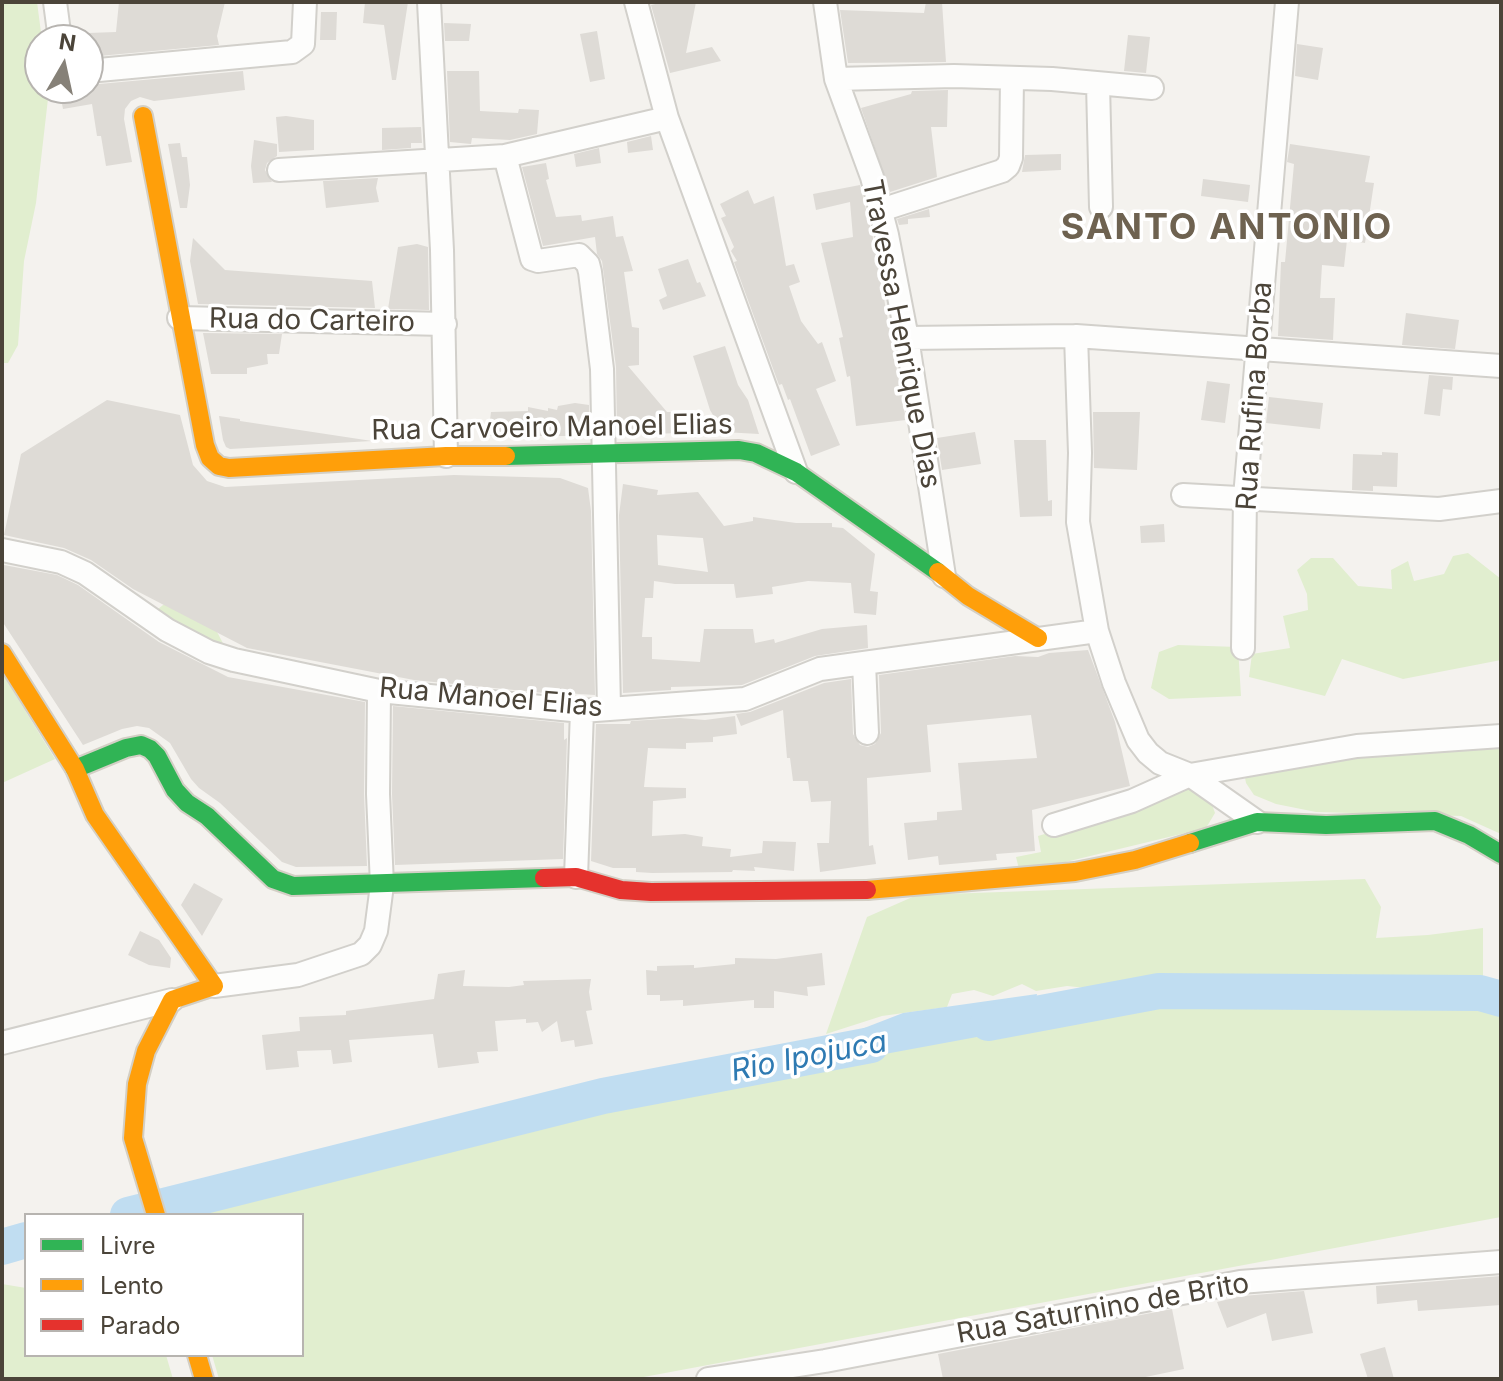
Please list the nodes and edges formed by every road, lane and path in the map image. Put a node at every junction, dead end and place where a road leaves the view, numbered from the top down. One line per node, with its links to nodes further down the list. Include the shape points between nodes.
1 (55, 2): 7 (street)
2 (305, 2): 8 (street, via 305,35 299,48)
3 (429, 2): 16 (street)
4 (636, 2): 14 (street)
5 (825, 2): 10 (street, Travessa Henrique Dias)
6 (1287, 2): 24 (street, Rua Rufina Borba)
7 (58, 24)
8 (104, 69)
9 (1012, 78): 10 (street); 11 (street); 19 (street, via 1008,166)
10 (836, 79): 19 (street, Travessa Henrique Dias)
11 (1098, 84): 12 (street); 18 (street)
12 (1152, 88)
13 (143, 116): 20 (street)
14 (667, 118): 15 (street); 28 (street)
15 (505, 156): 16 (street); 26 (street, via 532,259 579,255 588,264 602,369)
16 (437, 161): 17 (street); 21 (street)
17 (279, 170)
18 (1101, 207)
19 (881, 210): 23 (street, Travessa Henrique Dias)
20 (179, 318): 21 (street, Rua do Carteiro); 27 (street, Rua Carvoeiro Manoel Elias, via 205,445 219,466)
21 (445, 324): 27 (street)
22 (1076, 336): 23 (street); 24 (street); 34 (street, via 1078,522)
23 (907, 338): 33 (street, Travessa Henrique Dias)
24 (1258, 348): 25 (street); 30 (street, Rua Rufina Borba)
25 (1501, 366)
26 (605, 455): 27 (street, Rua Carvoeiro Manoel Elias); 28 (street, Rua Carvoeiro Manoel Elias, via 739,450); 40 (street)
27 (446, 456)
28 (796, 472): 33 (street, Rua Carvoeiro Manoel Elias)
29 (1183, 495): 30 (street)
30 (1245, 497): 31 (street, via 1439,509); 36 (street, Rua Rufina Borba)
31 (1501, 501)
32 (2, 550): 39 (street, Rua Manoel Elias, via 61,562 85,573 167,630 209,652)
33 (944, 576): 35 (street, Rua Carvoeiro Manoel Elias)
34 (1097, 631): 35 (street, Rua Manoel Elias); 45 (street, via 1138,740 1160,763)
35 (1038, 638): 38 (street, Rua Manoel Elias)
36 (1243, 648)
37 (2, 653): 44 (street)
38 (864, 663): 40 (street, Rua Manoel Elias, via 820,669 745,699); 42 (street)
39 (379, 691): 41 (street, Rua Manoel Elias); 50 (street)
40 (609, 709): 41 (street, Rua Manoel Elias)
41 (582, 711): 49 (street)
42 (867, 733)
43 (1501, 736): 45 (street, via 1357,746)
44 (75, 769): 50 (street, via 141,745 157,756 187,803 273,879 293,886); 51 (street, via 95,815)
45 (1190, 775): 46 (street); 47 (street, via 1132,801)
46 (1257, 822): 48 (street, via 1435,821); 49 (street, via 1135,860 1014,880 879,890 690,893 621,890)
47 (1054, 825)
48 (1501, 854)
49 (576, 877): 50 (street)
50 (382, 885): 51 (street, via 376,931 361,954 298,975)
51 (214, 986): 52 (street)
52 (172, 1000): 53 (street); 54 (street, via 137,1084 133,1138)
53 (2, 1043)
54 (155, 1213)
55 (1501, 1262): 58 (street, Rua Saturnino de Brito, via 1240,1282)
56 (198, 1357): 57 (street)
57 (204, 1379)
58 (708, 1379)

